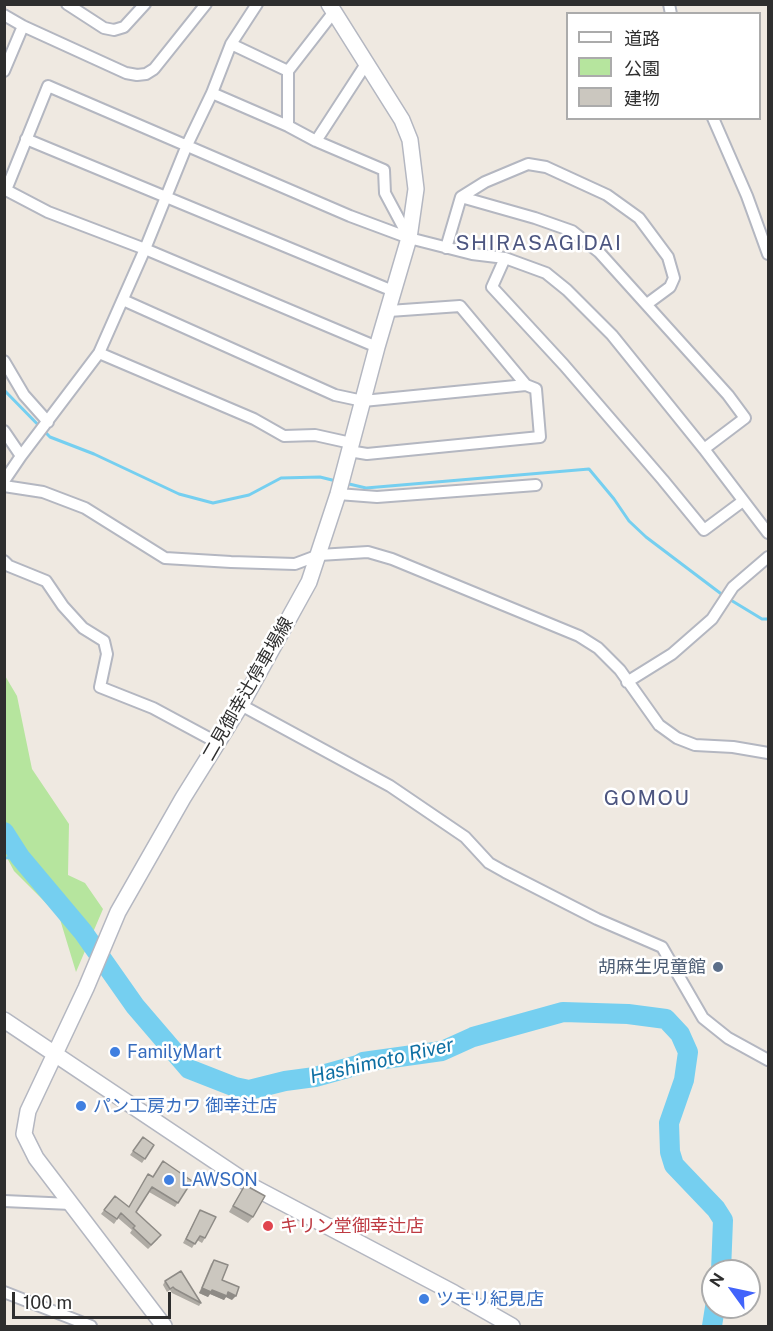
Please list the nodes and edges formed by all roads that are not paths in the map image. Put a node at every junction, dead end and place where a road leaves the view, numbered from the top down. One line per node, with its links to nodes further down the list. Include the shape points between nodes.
1 (67, 4): 2 (street, via 104,28 114,30 124,27)
2 (145, 4)
3 (206, 4): 7 (street, via 146,74 126,73)
4 (257, 4): 8 (street)
5 (331, 9): 9 (main road, 二見御幸辻停車場線); 11 (street)
6 (4, 15): 7 (street)
7 (23, 26): 10 (street)
8 (231, 44): 11 (street); 12 (street)
9 (366, 64): 16 (street); 21 (main road, 二見御幸辻停車場線, via 402,120 410,140 416,189)
10 (4, 71)
11 (288, 71): 14 (street)
12 (212, 93): 14 (street); 17 (street)
13 (714, 120): 24 (street)
14 (288, 126): 16 (street)
15 (27, 139): 17 (street, via 48,86); 18 (street); 19 (street)
16 (316, 141): 21 (street, via 384,170 385,193)
17 (187, 145): 19 (street); 21 (street)
18 (5, 190): 23 (street, via 48,212)
19 (167, 197): 23 (street); 26 (street)
20 (461, 197): 22 (street); 28 (street, via 572,231 599,252); 28 (street, via 528,164 546,167 607,195 639,218 668,257 674,278 670,287)
21 (409, 238): 22 (street); 26 (main road, 二見御幸辻停車場線)
22 (446, 248): 25 (street)
23 (145, 249): 27 (street); 30 (street)
24 (768, 254)
25 (505, 258): 38 (street, via 546,273 567,290 612,335); 44 (street, via 492,287 704,530)
26 (393, 291): 29 (main road, 二見御幸辻停車場線)
27 (123, 300): 31 (street); 34 (street, via 335,395)
28 (647, 304): 38 (street, via 745,418)
29 (389, 311): 30 (main road, 二見御幸辻停車場線); 33 (street, via 460,306)
30 (377, 347): 34 (main road, 二見御幸辻停車場線)
31 (99, 353): 35 (street); 37 (street, via 254,419 284,436 315,435)
32 (4, 361): 35 (street)
33 (526, 385): 34 (street); 37 (street, via 536,389 540,437 367,454)
34 (363, 401): 37 (main road, 二見御幸辻停車場線)
35 (47, 424): 39 (street)
36 (4, 431): 39 (street)
37 (350, 447): 43 (main road, 二見御幸辻停車場線)
38 (704, 449): 44 (street)
39 (24, 452): 40 (street)
40 (4, 481)
41 (536, 485): 43 (street, via 377,497)
42 (4, 486): 46 (street, via 43,492 85,508 165,558 295,564)
43 (338, 493): 46 (main road, 二見御幸辻停車場線)
44 (743, 501): 45 (street)
45 (768, 533)
46 (319, 555): 49 (street, via 368,552 579,636 598,648); 50 (main road, 二見御幸辻停車場線, via 309,582)
47 (768, 557): 49 (street, via 734,587 712,619 672,654)
48 (4, 561): 51 (street, via 46,581 83,628 104,641 107,654 100,687 153,708)
49 (627, 682): 52 (street, via 659,725 677,738 696,745)
50 (241, 705): 51 (main road, 二見御幸辻停車場線); 55 (street, via 390,786 465,837 489,863 597,919 662,947 703,1018)
51 (218, 743): 54 (main road, 二見御幸辻停車場線, via 118,912)
52 (768, 753)
53 (4, 1020): 54 (main road)
54 (54, 1054): 57 (main road, 二見御幸辻停車場線, via 28,1111 24,1134 36,1158); 61 (main road, via 255,1188)
55 (768, 1060)
56 (4, 1201): 57 (street)
57 (71, 1204): 60 (main road, 二見御幸辻停車場線)
58 (4, 1292): 59 (street)
59 (91, 1326)
60 (164, 1326)
61 (512, 1326)

